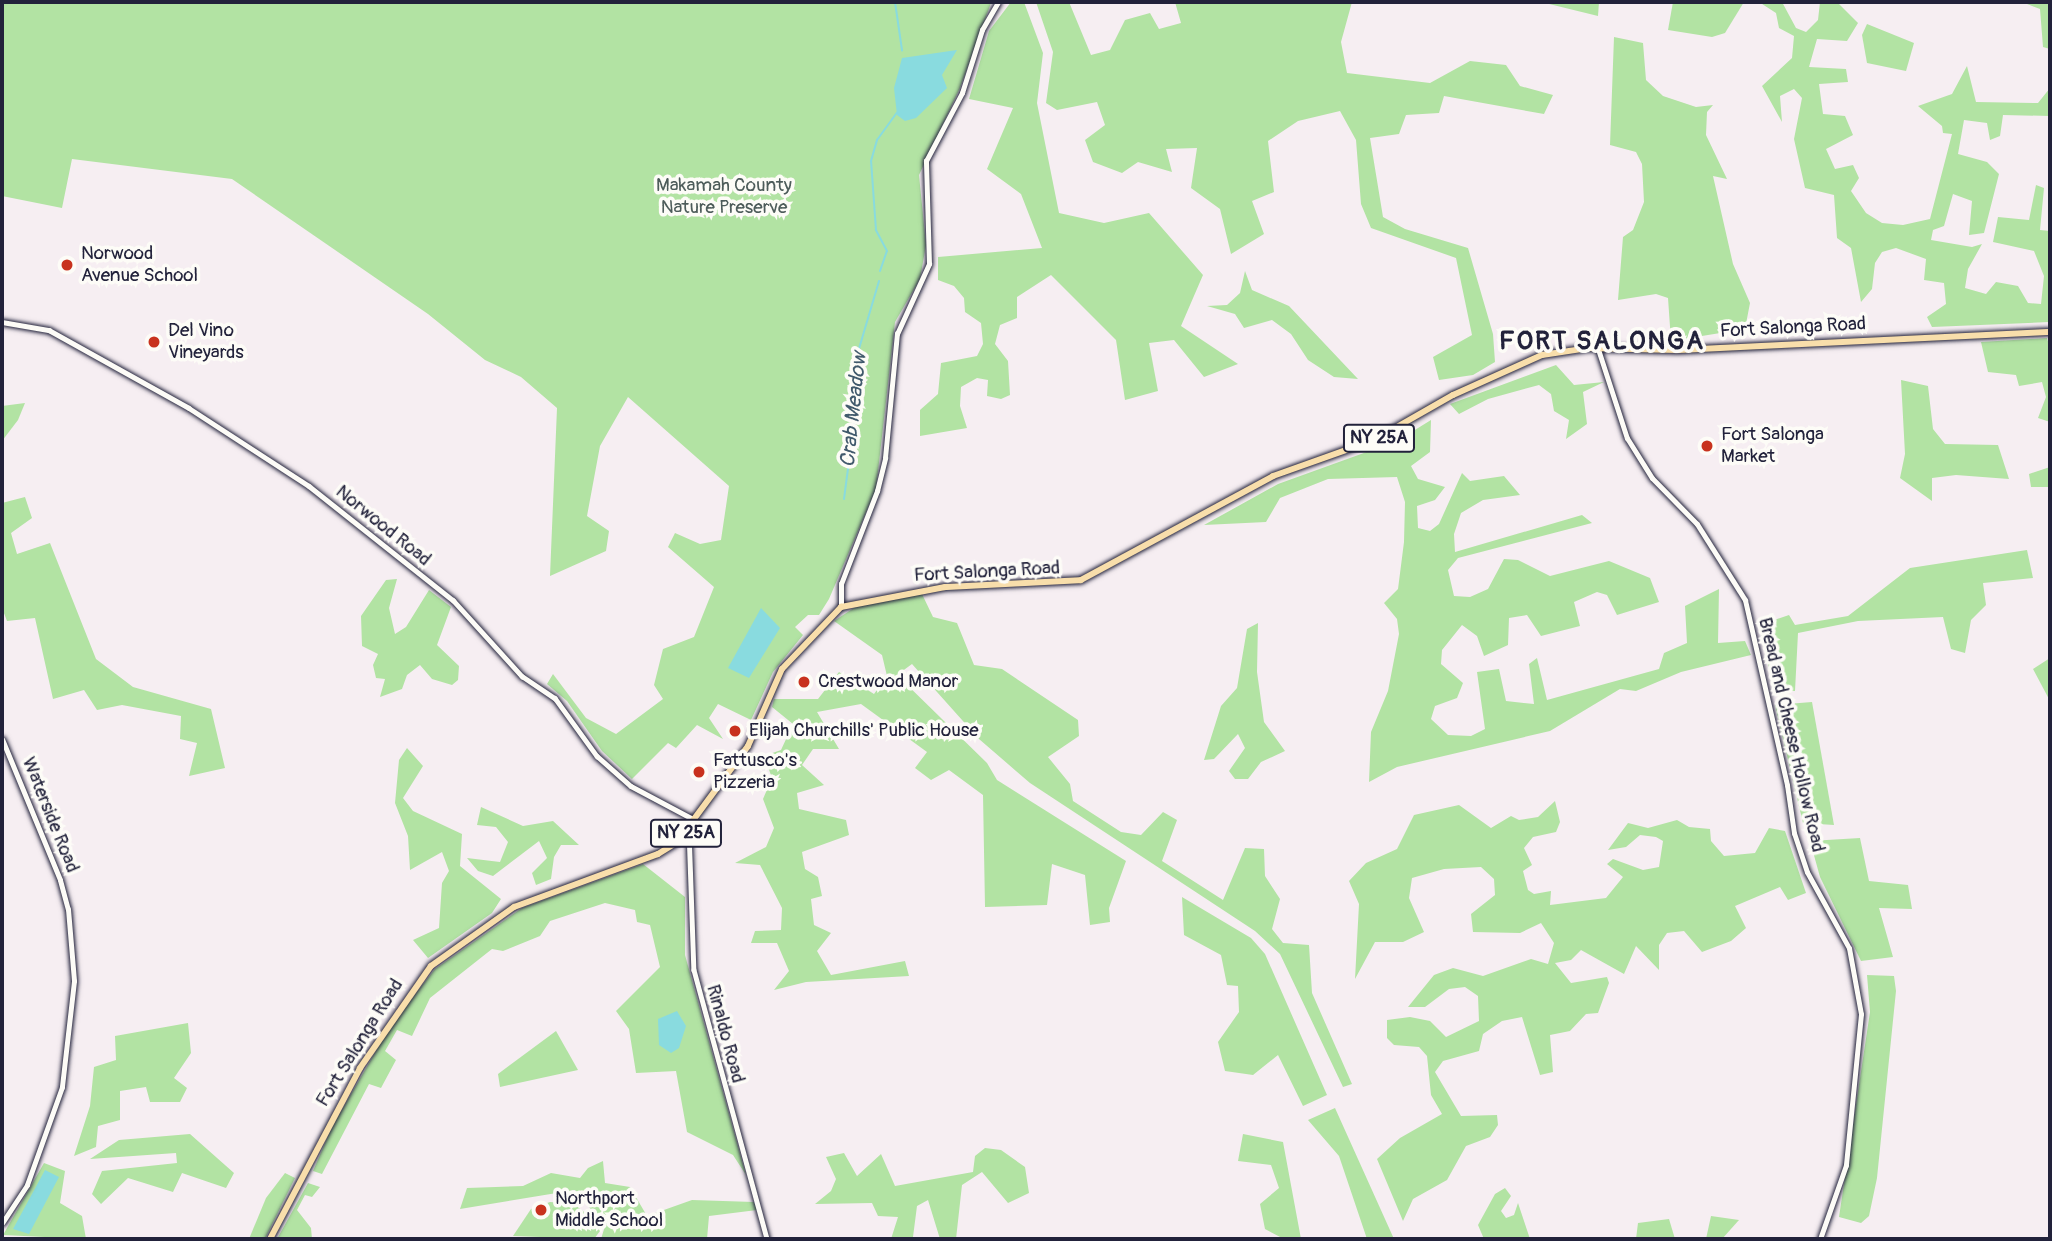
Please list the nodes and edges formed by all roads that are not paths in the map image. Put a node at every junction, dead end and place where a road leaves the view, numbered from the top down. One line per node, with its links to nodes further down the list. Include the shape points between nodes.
1 (998, 2): 5 (street, via 982,30 962,93 926,161 929,264 897,334 885,458 841,584)
2 (2, 322): 7 (street, Norwood Road, via 48,330 189,408 309,486 453,600 522,676 555,698 597,756 631,786)
3 (2050, 332): 4 (main road, Fort Salonga Road / NY 25A, via 1677,350)
4 (1598, 349): 5 (main road, Fort Salonga Road / NY 25A, via 1542,355 1374,440 1273,477 1081,580 945,587); 12 (main road, Bread and Cheese Hollow Road, via 1627,439 1652,478 1697,524 1745,600 1796,842 1849,948 1861,1014 1846,1165)
5 (841, 607): 7 (main road, Fort Salonga Road / NY 25A, via 782,669 748,746)
6 (2, 739): 9 (main road, Waterside Road, via 60,880 75,981 62,1087 34,1168)
7 (696, 820): 8 (main road, Fort Salonga Road / NY 25A)
8 (689, 830): 10 (main road, Fort Salonga Road / NY 25A, via 658,854 514,907 431,966 354,1079); 11 (street, Rinaldo Road, via 694,971)
9 (2, 1223)
10 (270, 1239)
11 (767, 1239)
12 (1820, 1239)

